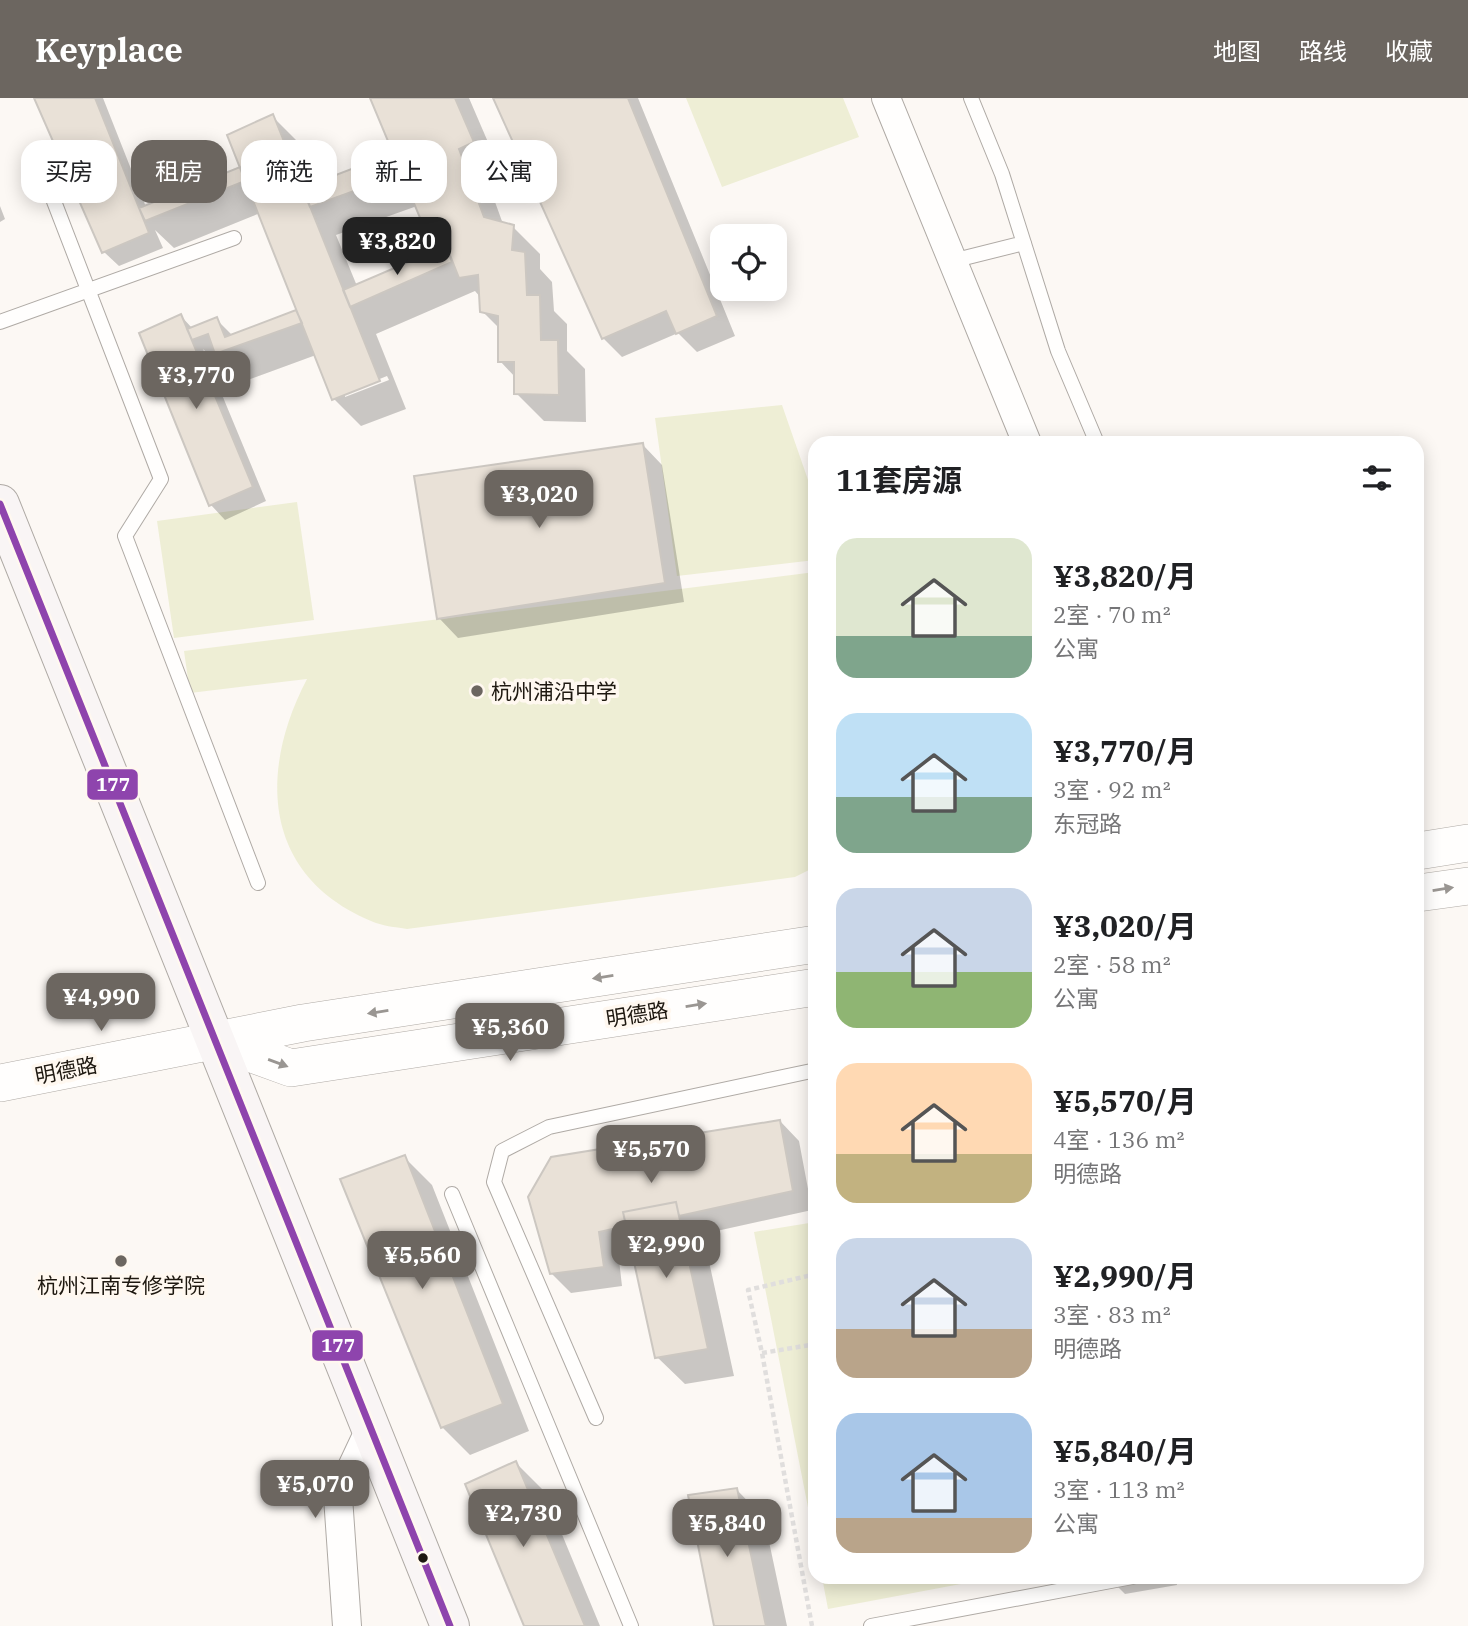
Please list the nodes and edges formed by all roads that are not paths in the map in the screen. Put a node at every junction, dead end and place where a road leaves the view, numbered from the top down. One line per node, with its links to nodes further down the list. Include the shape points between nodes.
1 (886, 98): 6 (street)
2 (971, 98): 5 (lane)
3 (55, 203): 7 (lane)
4 (234, 238): 7 (lane)
5 (1024, 243): 6 (lane); 10 (lane, via 1058,351)
6 (952, 261): 9 (street)
7 (89, 290): 8 (lane); 14 (lane, via 161,478 125,536)
8 (0, 322)
9 (1024, 436)
10 (1094, 436)
11 (0, 505): 19 (main road)
12 (1468, 844): 13 (street)
13 (1424, 850)
14 (258, 883)
15 (1468, 886): 16 (street, one-way to 15)
16 (1424, 892)
17 (808, 945): 19 (street, 明德路, one-way to 19)
18 (808, 988): 19 (street, 明德路, one-way to 18, via 291,1068)
19 (214, 1040): 21 (street, 明德路); 24 (main road)
20 (808, 1072): 23 (lane, via 549,1127 502,1151 494,1182)
21 (0, 1083)
22 (452, 1194): 28 (lane)
23 (596, 1418)
24 (370, 1429): 26 (street, via 338,1497); 27 (main road)
25 (1095, 1584): 29 (lane)
26 (347, 1626)
27 (450, 1626)
28 (631, 1626)
29 (871, 1626)

